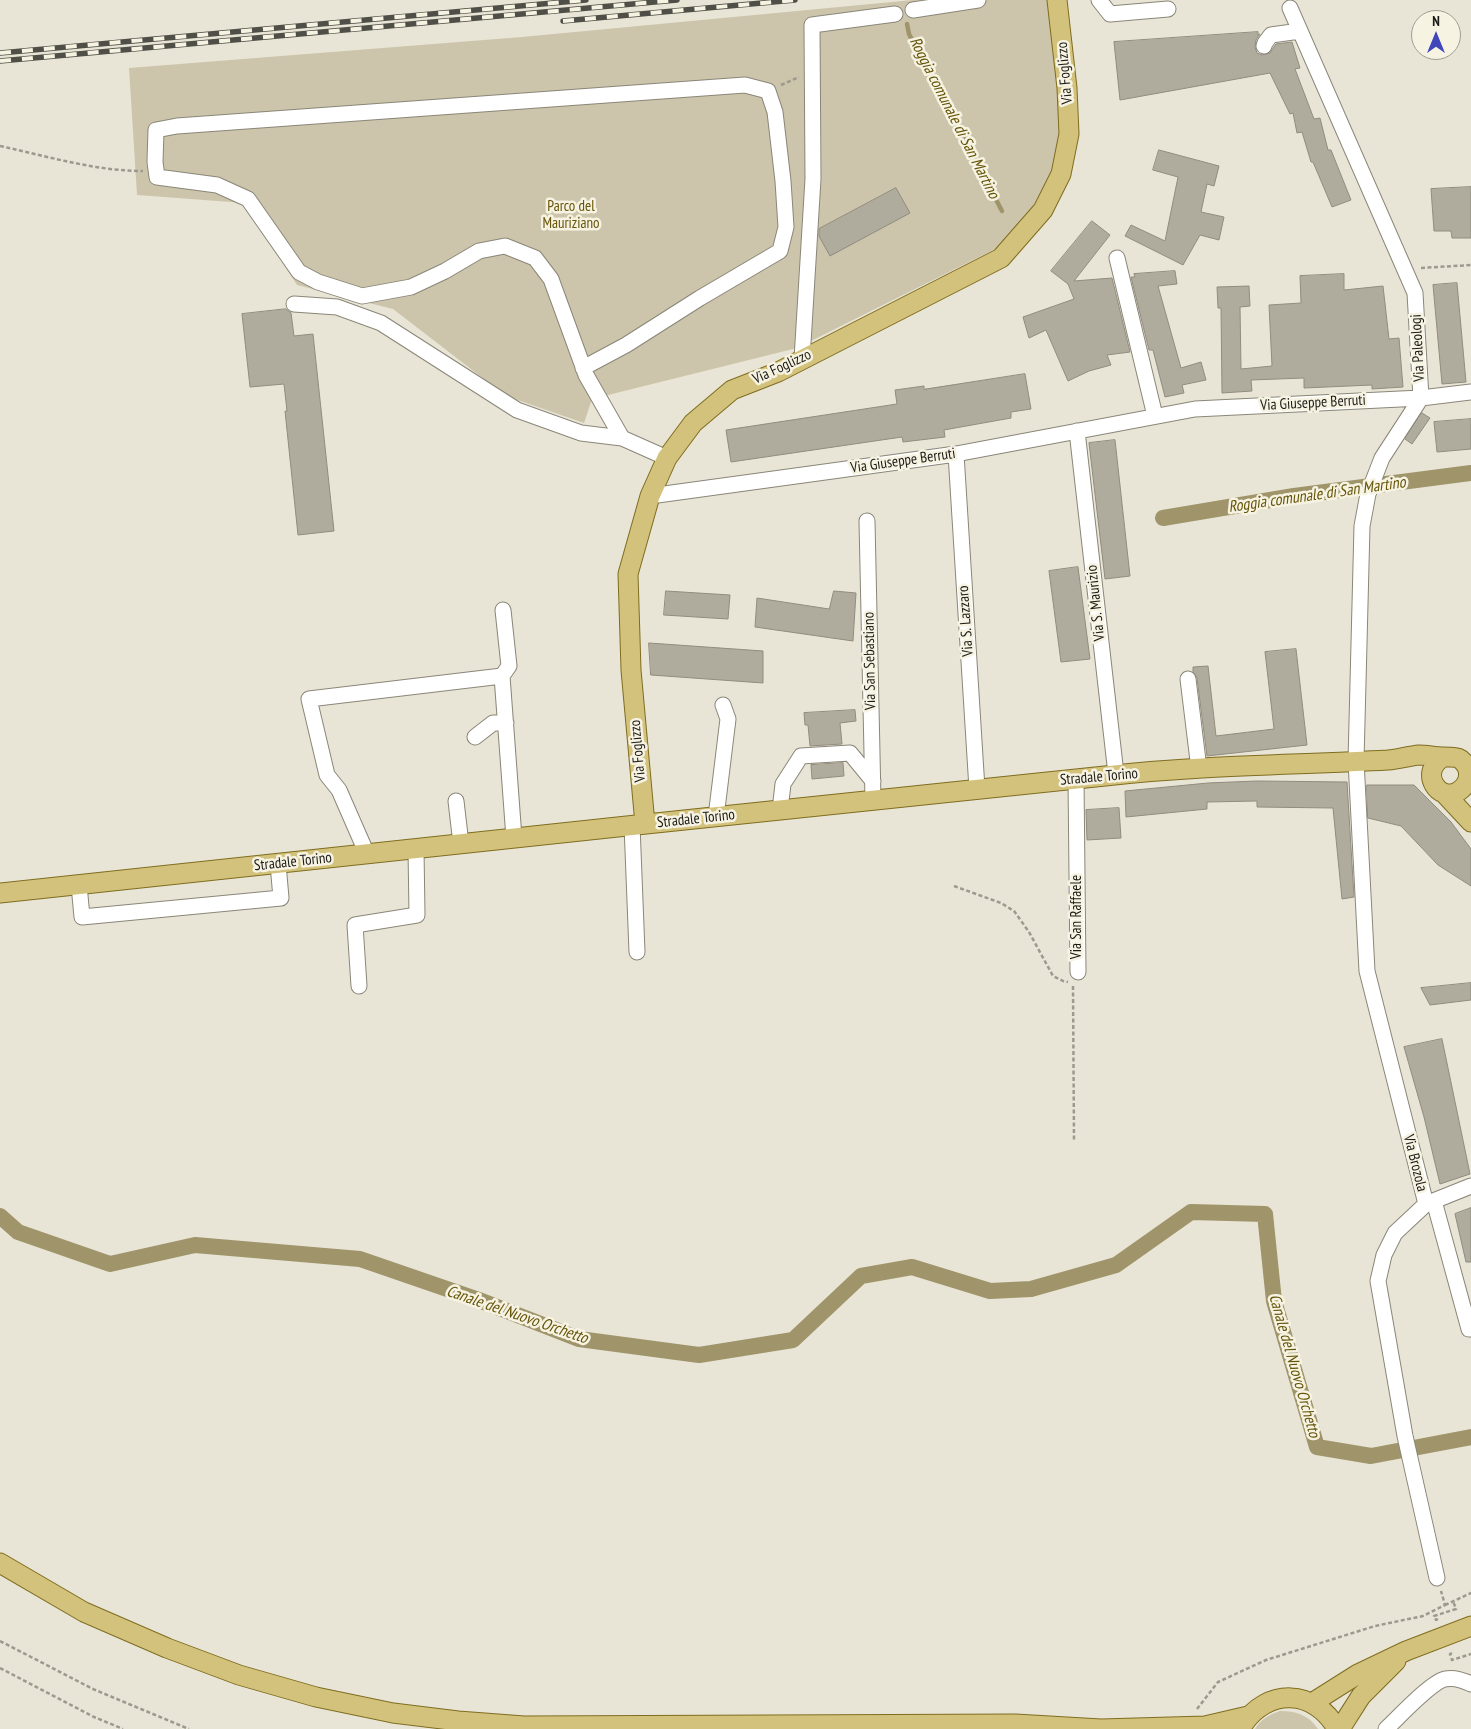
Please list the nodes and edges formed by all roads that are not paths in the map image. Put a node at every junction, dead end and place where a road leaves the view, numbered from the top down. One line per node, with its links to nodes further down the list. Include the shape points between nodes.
1 (978, 0): 6 (street)
2 (1099, 0): 5 (street, via 1110,14)
3 (1058, 4): 12 (main road, Via Foglizzo, via 1069,134 1061,174 1042,210 1001,258)
4 (1290, 8): 8 (street, Via Paleologi)
5 (1168, 9)
6 (913, 10)
7 (895, 14): 12 (street, via 812,25 813,179)
8 (1300, 31): 9 (street, via 1271,35); 15 (street, Via Paleologi, via 1415,293)
9 (1264, 46)
10 (1117, 258): 16 (street)
11 (294, 304): 18 (street, via 337,307 381,323 517,410 581,433)
12 (802, 359): 20 (main road, Via Foglizzo, via 732,390 693,423)
13 (584, 368): 13 (street, via 550,279 535,258 505,246 479,251 411,287 362,296 318,282 300,272 248,200 217,184 157,177 156,130 745,85 768,91 775,112 784,190 786,227 780,251); 18 (street)
14 (1471, 392): 15 (street, Via Giuseppe Berruti)
15 (1421, 398): 16 (street, Via Giuseppe Berruti, via 1195,409); 31 (street, Via Paleologi, via 1382,458 1368,494 1362,526)
16 (1155, 416): 17 (street, Via Giuseppe Berruti)
17 (1077, 431): 19 (street, Via Giuseppe Berruti); 33 (street, Via S. Maurizio)
18 (622, 438): 20 (street)
19 (956, 454): 21 (street, Via Giuseppe Berruti); 37 (street, Via S. Lazzaro)
20 (667, 458): 21 (main road, Via Foglizzo)
21 (650, 496): 44 (main road, Via Foglizzo, via 628,574)
22 (867, 521): 35 (street, Via San Sebastiano)
23 (503, 610): 24 (street, via 509,666)
24 (502, 676): 27 (street); 48 (street, via 309,699 327,775 339,790)
25 (1188, 679): 32 (street)
26 (723, 705): 42 (street, via 728,719)
27 (506, 723): 28 (street, via 493,724); 45 (street)
28 (475, 737)
29 (1458, 757): 30 (main road, Stradale Torino, via 1418,755); 36 (main road, via 1437,761 1433,766 1431,774); 38 (main road, via 1468,771)
30 (1393, 760): 31 (main road, Stradale Torino); 36 (main road, Stradale Torino, via 1416,770)
31 (1356, 761): 32 (main road, Stradale Torino); 56 (street, Via Brozola, via 1367,971)
32 (1199, 769): 33 (main road, Stradale Torino)
33 (1116, 774): 34 (main road, Stradale Torino)
34 (1076, 779): 37 (main road, Stradale Torino); 53 (street, Via San Raffaele)
35 (873, 781): 39 (street, Via San Sebastiano); 41 (street, via 850,753 801,756 783,784)
36 (1438, 787): 38 (main road, via 1451,794); 43 (main road, Stradale Torino)
37 (977, 789): 39 (main road, Stradale Torino)
38 (1467, 793)
39 (873, 800): 41 (main road, Stradale Torino)
40 (456, 801): 46 (street)
41 (780, 810): 42 (main road, Stradale Torino)
42 (716, 817): 44 (main road, Stradale Torino)
43 (1471, 822)
44 (638, 825): 45 (main road, Stradale Torino); 52 (street)
45 (514, 838): 46 (main road, Stradale Torino)
46 (461, 844): 47 (main road, Stradale Torino)
47 (416, 849): 48 (main road, Stradale Torino); 54 (street, via 417,915 355,925)
48 (366, 854): 49 (main road, Stradale Torino)
49 (278, 864): 50 (main road, Stradale Torino); 50 (street, via 282,898 82,917)
50 (79, 885): 51 (main road, Stradale Torino)
51 (0, 893)
52 (637, 952)
53 (1075, 977)
54 (359, 986)
55 (1471, 1186): 56 (street)
56 (1430, 1203): 57 (street); 59 (street, Via Brozola, via 1395,1232 1384,1255 1378,1282 1405,1436)
57 (1471, 1329)
58 (0, 1563): 65 (main road, via 84,1612 167,1648 239,1675 316,1697 394,1713 524,1726 1015,1724)
59 (1437, 1578)
60 (1471, 1626): 61 (main road)
61 (1406, 1651): 63 (main road, via 1358,1674); 66 (main road, via 1361,1696)
62 (1471, 1684): 67 (street, via 1458,1678 1444,1679)
63 (1312, 1703): 64 (main road, via 1296,1698 1278,1699 1262,1705); 66 (main road, via 1323,1710)
64 (1244, 1723): 65 (main road)
65 (1101, 1729)
66 (1339, 1729)
67 (1386, 1729)

